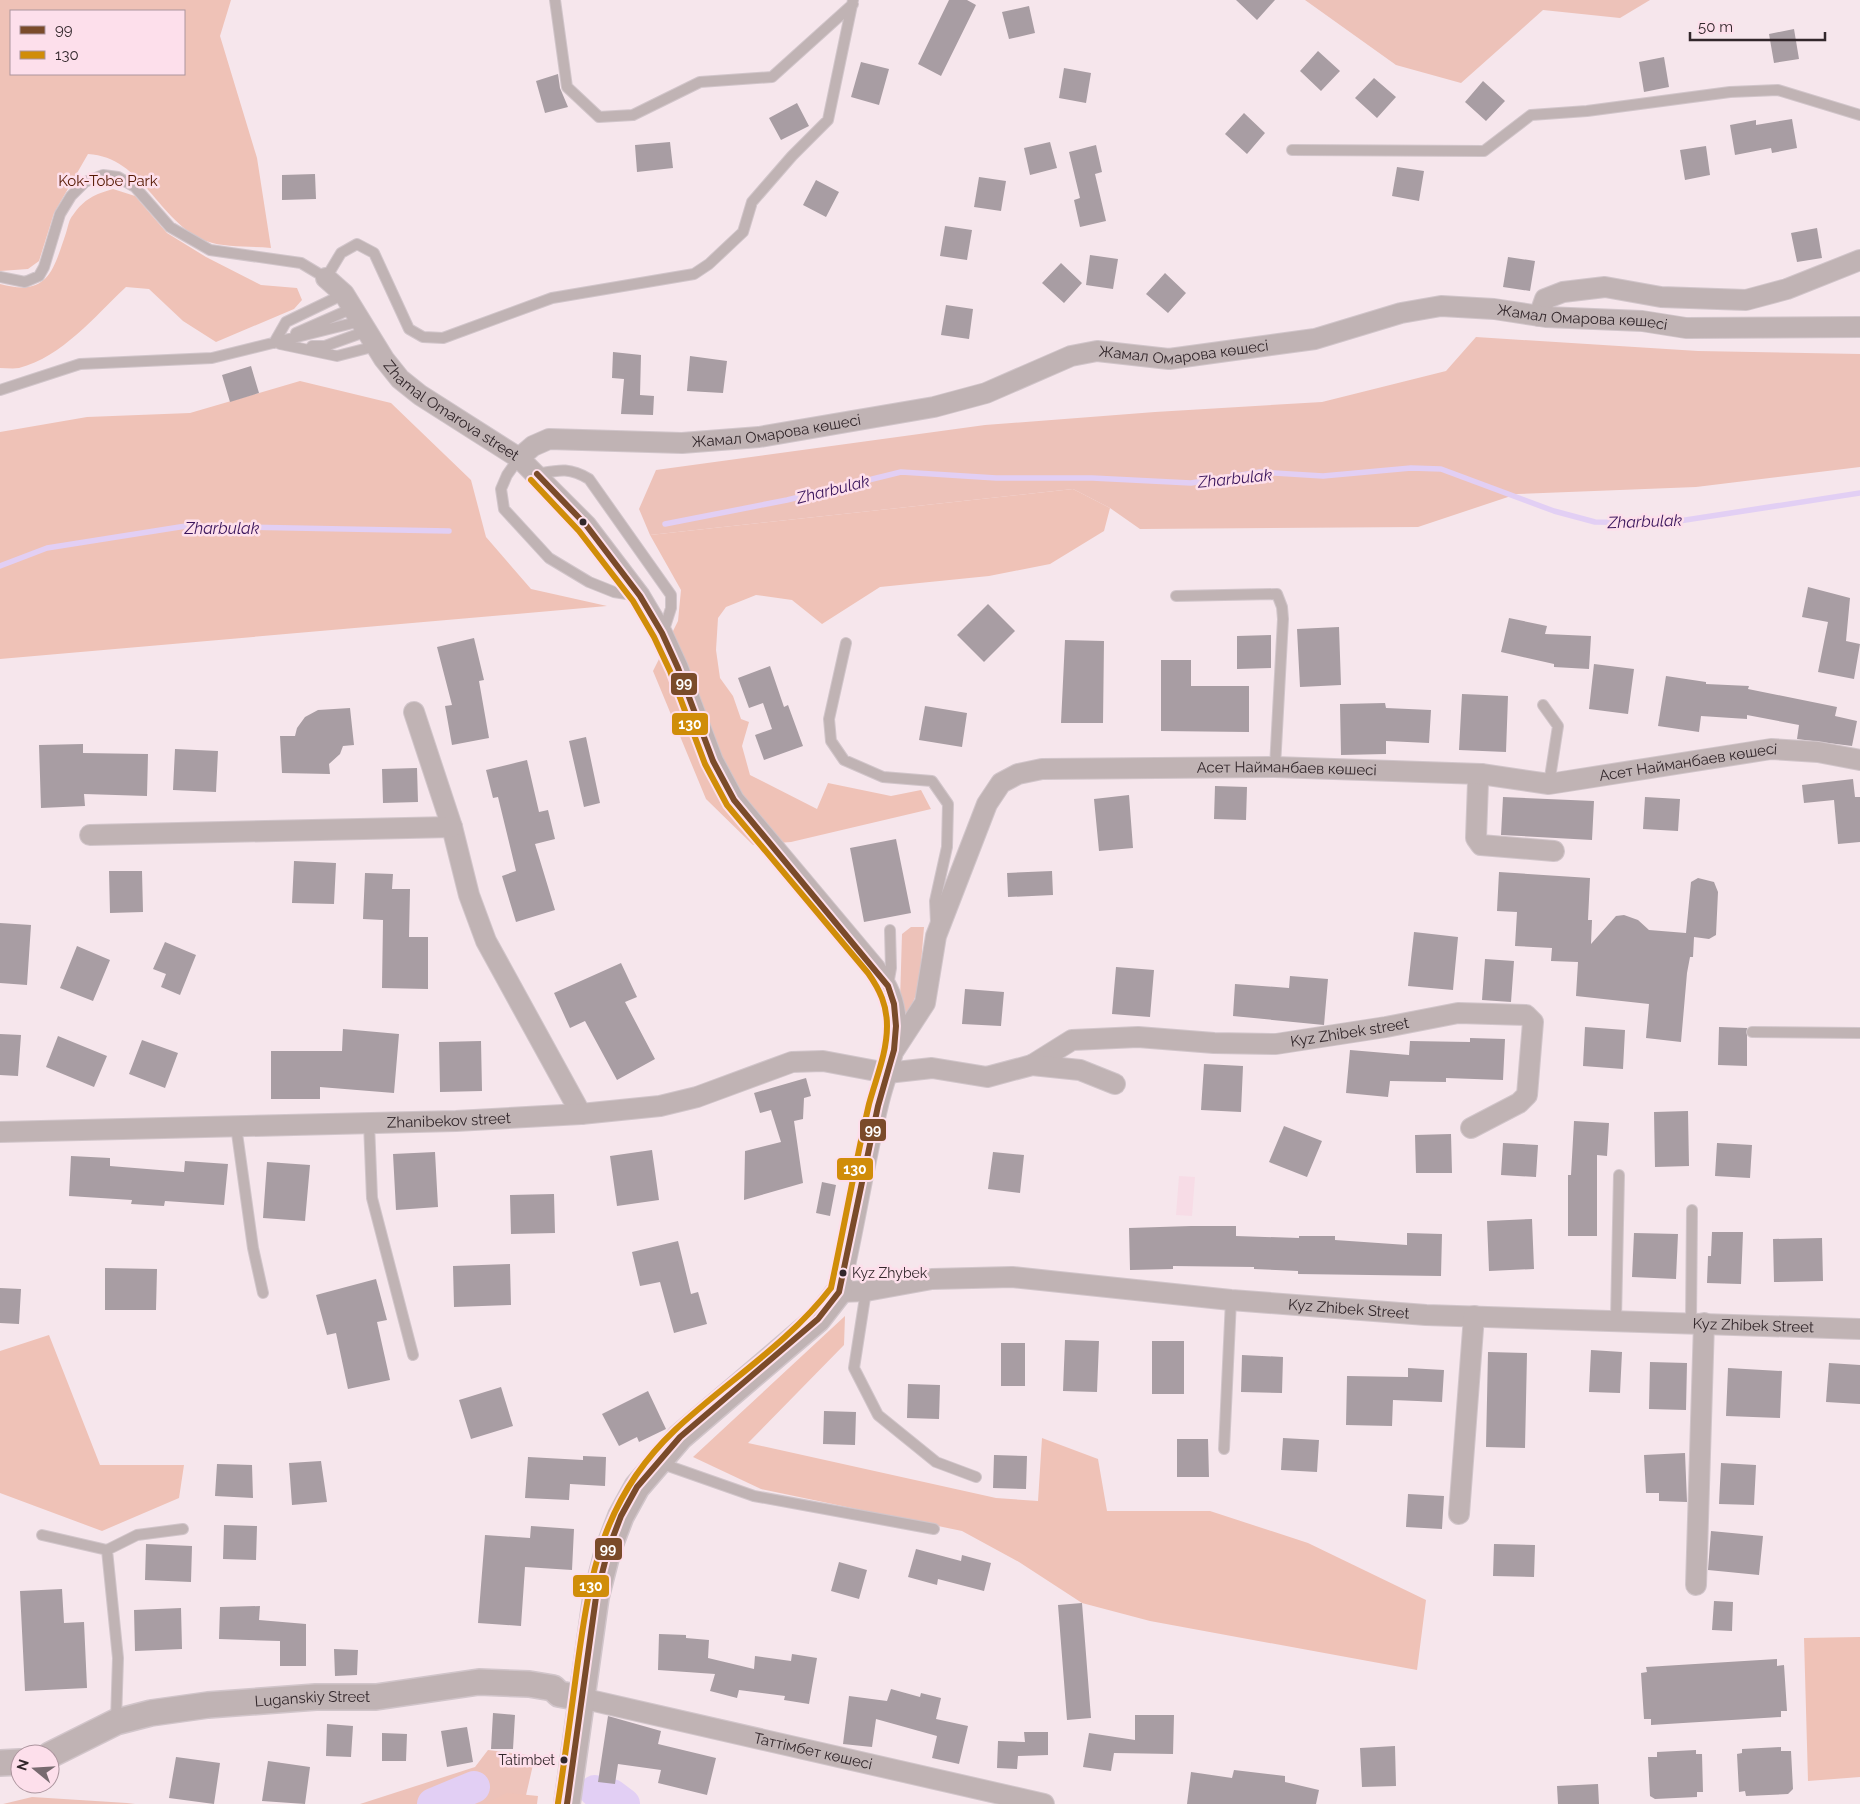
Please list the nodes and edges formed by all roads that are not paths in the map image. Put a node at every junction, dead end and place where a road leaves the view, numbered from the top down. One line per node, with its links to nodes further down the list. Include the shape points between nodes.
1 (555, 0): 2 (lane, via 567,87 599,117 633,115 700,82 772,77)
2 (853, 2): 7 (lane, via 828,120 752,202 743,232 694,274 552,298 443,338 423,337 409,330 374,253 357,244 342,253)
3 (1860, 115): 4 (lane, via 1778,90 1730,92 1531,115 1484,152)
4 (1292, 150)
5 (1860, 260): 8 (street, via 1777,293 1746,300 1661,297 1606,286 1581,288 1545,299)
6 (0, 278): 7 (lane, via 25,282 39,276 60,214 71,196 85,182 103,175 118,177 135,187 170,227 210,250 301,263)
7 (326, 278): 9 (street, Zhamal Omarova street)
8 (1539, 316): 10 (street, Жамал Омарова көшесі, via 1642,321 1686,328); 14 (street, Жамал Омарова көшесі, via 1441,306 1401,312 1315,339 1169,359 1098,351 1071,356 986,394 934,407 760,437 682,443 549,439 533,446)
9 (360, 320): 11 (lane); 11 (lane); 11 (lane, via 286,322); 12 (lane, via 325,346); 12 (lane, via 337,356); 14 (street, Zhamal Omarova street, via 400,379)
10 (1860, 327)
11 (274, 343): 12 (lane); 13 (lane, via 212,358 80,364)
12 (296, 347)
13 (0, 390)
14 (519, 458): 15 (street, Zhamal Omarova street); 16 (lane, via 501,489 504,509 548,558 589,582 614,592)
15 (537, 474): 16 (street, Zhamal Omarova street, via 586,525); 18 (lane, via 576,471 589,479 671,594 671,608)
16 (640, 596): 18 (street, Zhamal Omarova street)
17 (1176, 596): 23 (lane, via 1277,594 1283,619)
18 (662, 634): 31 (street, Zhamal Omarova street, via 713,761 734,800)
19 (846, 643): 30 (lane, via 829,719 831,741 844,760 884,777 932,781 948,804 947,847 935,901)
20 (1543, 705): 25 (lane, via 1558,726)
21 (414, 712): 26 (street)
22 (1860, 760): 25 (street, Асет Найманбаев көшесі, via 1818,752 1771,749)
23 (1275, 767): 24 (street, Асет Найманбаев көшесі); 30 (street, Асет Найманбаев көшесі, via 1042,769 1018,774 1001,783 987,804)
24 (1481, 774): 25 (street, Асет Найманбаев көшесі); 28 (street, via 1476,838 1481,845)
25 (1549, 784)
26 (452, 827): 27 (street); 38 (street, via 486,941)
27 (90, 835)
28 (1554, 851)
29 (890, 930): 31 (lane)
30 (936, 936): 34 (street, Асет Найманбаев көшесі, via 925,1003)
31 (888, 986): 34 (street, Zhamal Omarova street, via 894,1004)
32 (1752, 1032): 33 (lane)
33 (1860, 1032)
34 (894, 1050): 36 (street, Zhamal Omarova street)
35 (1032, 1065): 36 (street, Kyz Zhibek street, via 987,1077 932,1068); 37 (street, Kyz Zhibek street, via 1080,1070); 41 (street, Kyz Zhibek street, via 1072,1040 1138,1037 1276,1044 1458,1012 1526,1014 1533,1022 1527,1095 1519,1103)
36 (887, 1073): 38 (street, Zhanibekov street, via 823,1061 792,1062 697,1097 660,1106); 46 (street, Zhamal Omarova street)
37 (1116, 1084)
38 (581, 1114): 39 (street, Zhanibekov street)
39 (369, 1123): 40 (street, Zhanibekov street); 53 (lane, via 372,1198)
40 (236, 1126): 42 (street, Zhanibekov street); 47 (lane, via 253,1248)
41 (1471, 1128)
42 (0, 1132)
43 (1619, 1175): 50 (lane)
44 (1692, 1210): 51 (lane)
45 (866, 1291): 46 (street, Kyz Zhibek Street); 48 (street, Kyz Zhibek Street, via 932,1279 1012,1276); 56 (lane, via 854,1368 878,1415 936,1462)
46 (839, 1292): 55 (street, Zhamal Omarova street, via 818,1319 680,1437)
47 (263, 1294)
48 (1231, 1300): 49 (street, Kyz Zhibek Street); 54 (lane)
49 (1474, 1316): 50 (street, Kyz Zhibek Street); 57 (street)
50 (1616, 1320): 51 (street, Kyz Zhibek Street)
51 (1697, 1323): 52 (street, Kyz Zhibek Street); 62 (street)
52 (1860, 1329)
53 (413, 1355)
54 (1224, 1450)
55 (657, 1461): 58 (lane, via 754,1496); 63 (street, Zhamal Omarova street, via 621,1516 608,1550 596,1597)
56 (976, 1477)
57 (1459, 1514)
58 (934, 1529)
59 (183, 1530): 61 (lane, via 137,1535)
60 (42, 1535): 61 (lane)
61 (107, 1550): 64 (lane, via 118,1658)
62 (1696, 1585)
63 (581, 1698): 64 (street, Luganskiy Street, via 529,1684 479,1682 376,1697 316,1697 208,1705 151,1713); 66 (street, Zhamal Omarova street); 67 (street, Таттімбет көшесі)
64 (114, 1723): 65 (street, Luganskiy Street)
65 (60, 1750)
66 (567, 1804)
67 (1044, 1804)

